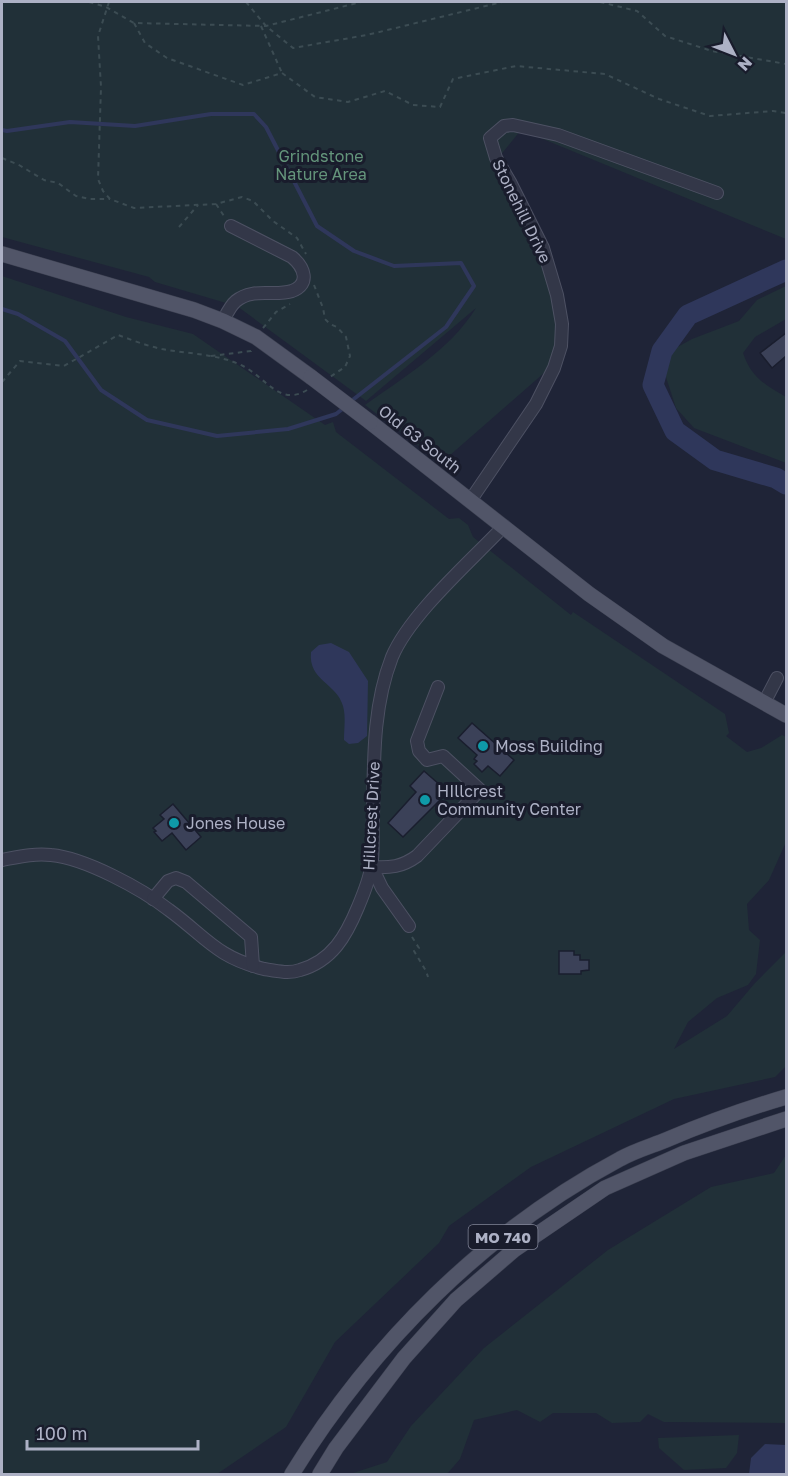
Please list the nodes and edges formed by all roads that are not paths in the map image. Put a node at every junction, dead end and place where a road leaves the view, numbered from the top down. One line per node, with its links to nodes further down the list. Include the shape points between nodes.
1 (717, 193): 5 (street, Stonehill Drive, via 558,135 513,125 504,126 490,138 496,158 543,248 560,314 561,346 536,404)
2 (231, 226): 4 (street, via 292,257 301,264 303,277 293,290 251,294 236,301)
3 (2, 254): 4 (main road, Old 63 South)
4 (223, 321): 5 (main road, Old 63 South, bridge, via 256,338)
5 (470, 501): 6 (main road, Old 63 South)
6 (504, 526): 9 (main road, Old 63 South, via 589,594 663,646); 12 (street, Hillcrest Drive, via 429,604 393,655 380,694 377,723)
7 (777, 678): 9 (street)
8 (438, 687): 12 (street, via 417,741 419,752 427,760 443,756 480,790 417,856 392,868)
9 (764, 702): 10 (main road, Old 63 South)
10 (786, 715)
11 (2, 860): 13 (street, Hillcrest Drive, via 52,855 109,874)
12 (372, 867): 14 (street); 15 (street, Hillcrest Drive, via 351,926 328,957 293,972)
13 (153, 898): 15 (street, Hillcrest Drive, via 220,952); 15 (street, via 168,881 176,878 186,882 251,937)
14 (409, 926)
15 (253, 966)
16 (786, 1097): 18 (main road, MO 740, via 736,1112 621,1158 540,1207 417,1312 368,1368)
17 (786, 1119): 19 (main road, MO 740, via 684,1153 605,1188 514,1250 456,1300 404,1358)
18 (292, 1474)
19 (320, 1474)

